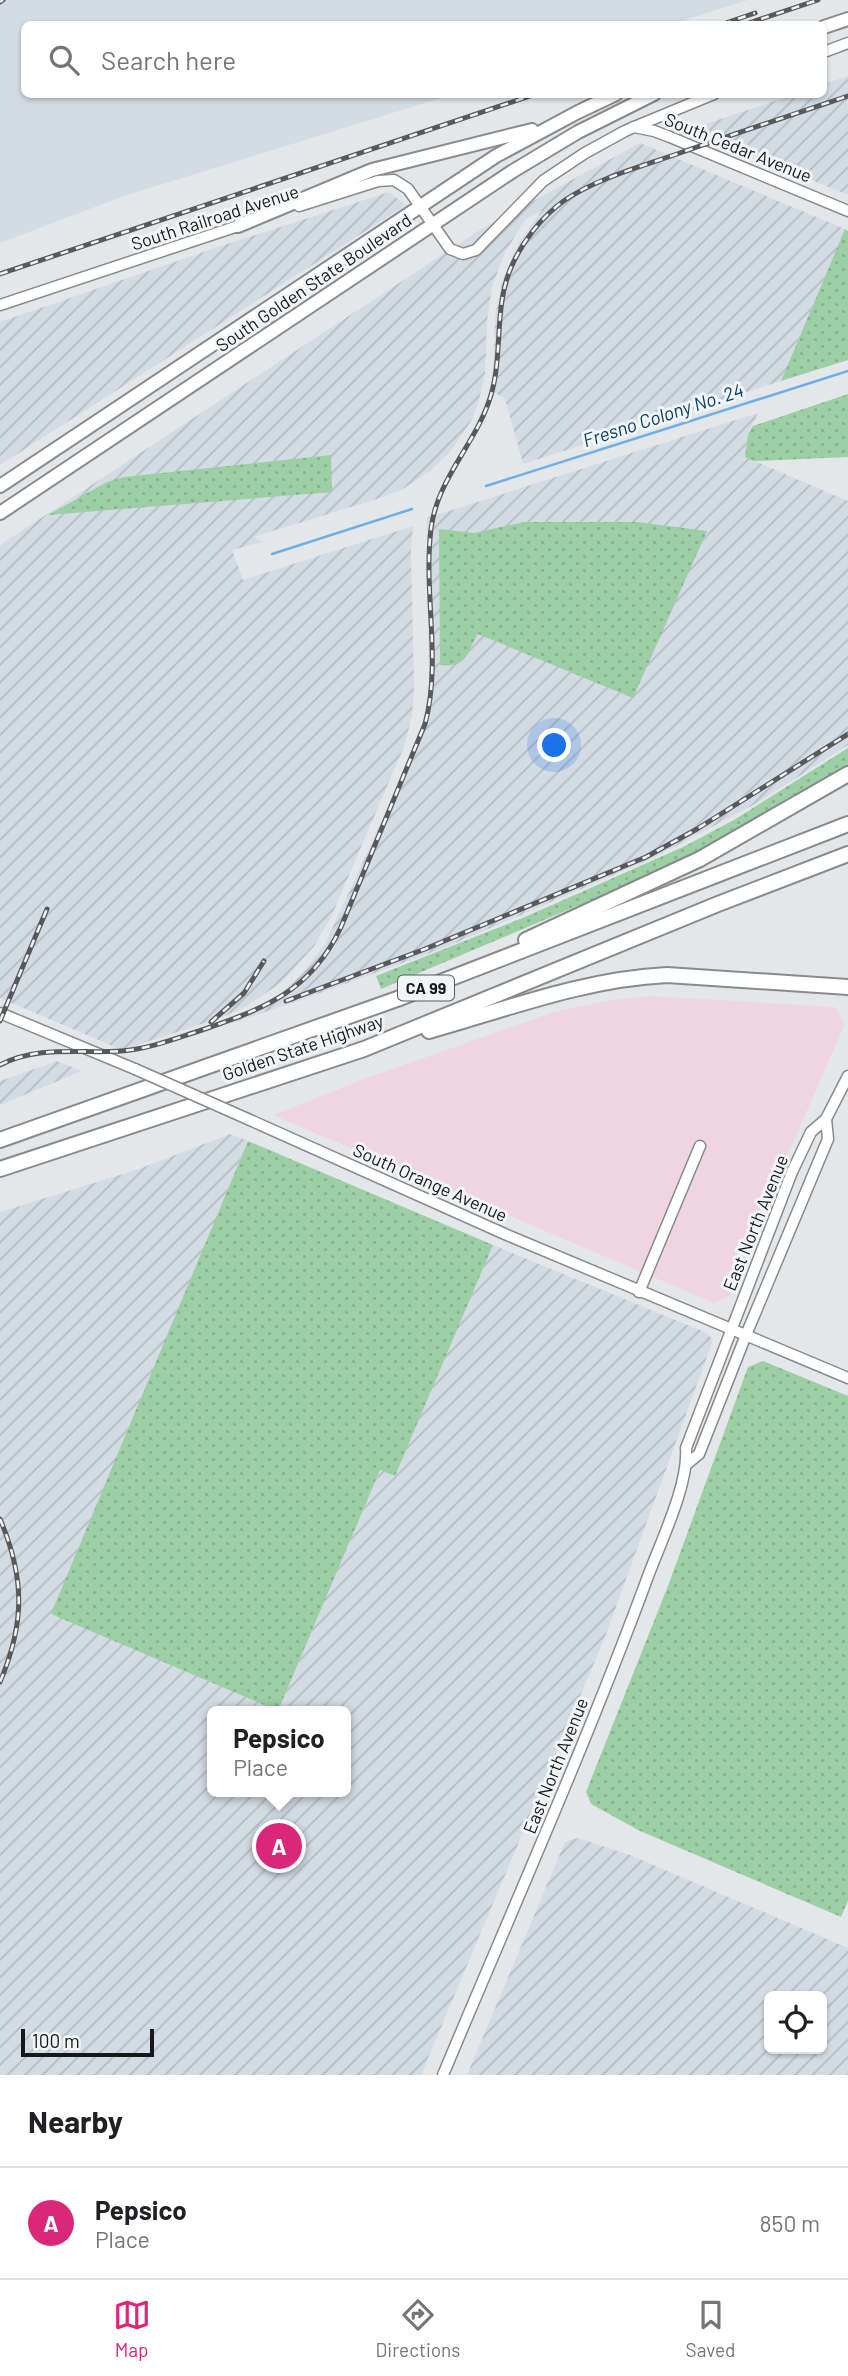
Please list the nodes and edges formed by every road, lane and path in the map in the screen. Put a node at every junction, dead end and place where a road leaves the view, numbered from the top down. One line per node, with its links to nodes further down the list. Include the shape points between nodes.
1 (848, 19): 2 (main road)
2 (827, 26)
3 (848, 43): 4 (street)
4 (827, 50)
5 (608, 98): 8 (main road, South Golden State Boulevard)
6 (646, 98): 11 (main road, South Golden State Boulevard)
7 (704, 98): 9 (street)
8 (549, 126): 11 (main road, South Golden State Boulevard, via 496,156); 12 (main road, via 372,170)
9 (634, 127): 10 (street, South Cedar Avenue, via 670,137); 11 (street, via 585,152 543,181 476,250 454,252)
10 (848, 211)
11 (426, 215): 12 (street, South Railroad Avenue, via 404,185 385,179); 14 (main road, South Golden State Boulevard); 15 (main road, South Golden State Boulevard)
12 (238, 226): 13 (street, South Railroad Avenue)
13 (0, 305)
14 (0, 486)
15 (0, 513)
16 (848, 774): 20 (highway, via 700,859)
17 (848, 824): 20 (highway, Golden State Highway / CA 99)
18 (848, 854): 22 (highway, Golden State Highway / CA 99)
19 (848, 986): 22 (highway, via 667,975 619,979)
20 (397, 999): 25 (highway, Golden State Highway / CA 99)
21 (0, 1013): 28 (street, South Orange Avenue, bridge)
22 (364, 1049): 27 (highway, Golden State Highway / CA 99)
23 (848, 1076): 24 (street, East North Avenue)
24 (826, 1119): 29 (street, East North Avenue, via 811,1132 792,1171); 30 (street, East North Avenue, via 828,1139)
25 (0, 1140)
26 (699, 1146): 28 (street)
27 (0, 1169)
28 (639, 1292): 29 (street, South Orange Avenue)
29 (730, 1329): 30 (street, South Orange Avenue); 32 (street, East North Avenue, via 686,1448)
30 (746, 1335): 31 (street, South Orange Avenue); 32 (street, East North Avenue, via 699,1454)
31 (848, 1378)
32 (687, 1464): 33 (street, East North Avenue, via 616,1661)
33 (443, 2075)

